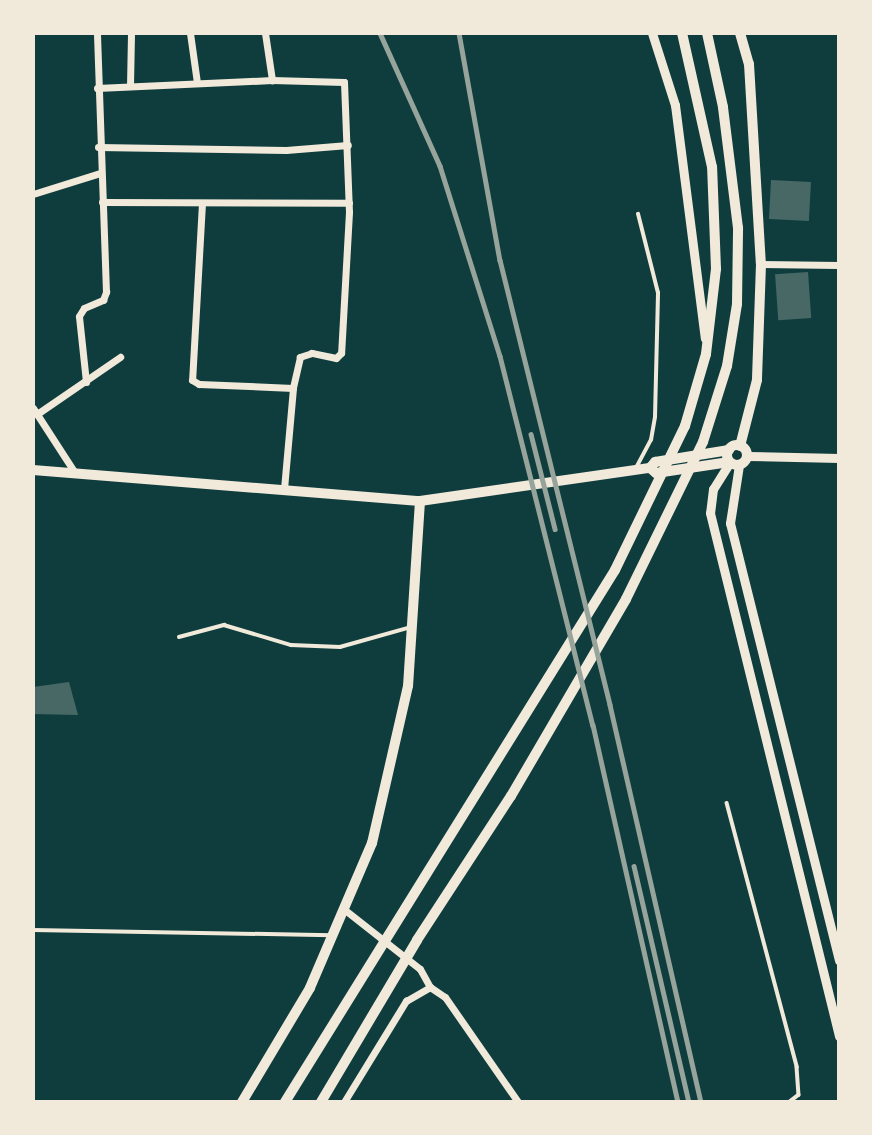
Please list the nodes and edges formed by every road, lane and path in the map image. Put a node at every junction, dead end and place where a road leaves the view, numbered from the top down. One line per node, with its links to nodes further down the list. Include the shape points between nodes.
1 (97, 33): 12 (street)
2 (131, 33): 11 (street)
3 (190, 33): 10 (street)
4 (265, 33): 9 (street)
5 (652, 33): 23 (street, via 675,105)
6 (682, 33): 23 (highway, via 712,166 716,269)
7 (707, 33): 50 (highway, via 723,107 738,228 737,304 729,353 703,442 626,599 511,796 417,940)
8 (740, 33): 21 (main road, via 748,64)
9 (272, 80): 10 (street); 13 (street, via 343,80)
10 (197, 83): 11 (street)
11 (130, 86): 12 (street)
12 (97, 88): 14 (street)
13 (348, 145): 14 (street, via 286,150); 19 (street)
14 (98, 146): 15 (street)
15 (100, 173): 16 (street); 17 (street)
16 (33, 194)
17 (102, 202): 18 (street); 25 (street, via 105,296 83,308 79,316)
18 (202, 203): 19 (street); 26 (street, via 192,380)
19 (349, 203): 26 (street, via 340,355 300,357)
20 (638, 214): 34 (lane, via 659,293 655,417 651,440)
21 (761, 264): 22 (street); 28 (main road, via 757,380)
22 (839, 265)
23 (706, 354): 49 (highway, via 677,443 615,570)
24 (120, 357): 25 (street)
25 (86, 382): 27 (street)
26 (292, 388): 37 (street)
27 (35, 411): 36 (street)
28 (740, 446): 29 (main road); 30 (main road)
29 (729, 450): 32 (main road); 33 (main road, via 654,462)
30 (747, 456): 31 (street); 32 (main road)
31 (839, 458)
32 (733, 463): 33 (main road, via 656,473); 45 (street, via 730,523); 47 (street, via 713,489 710,513)
33 (650, 468): 34 (main road)
34 (635, 470): 38 (main road)
35 (33, 471): 36 (main road)
36 (75, 473): 37 (main road)
37 (284, 489): 38 (main road)
38 (419, 501): 39 (main road)
39 (412, 627): 40 (lane, via 340,647 291,645 224,625); 42 (main road, via 408,686 372,843)
40 (179, 637)
41 (727, 803): 53 (lane, via 797,1067 799,1095)
42 (345, 910): 44 (main road); 46 (street, via 419,969)
43 (33, 930): 44 (lane)
44 (334, 935): 48 (main road, via 310,988)
45 (839, 961)
46 (430, 987): 51 (street, via 406,1001); 52 (street, via 445,997)
47 (839, 1037)
48 (242, 1102)
49 (285, 1102)
50 (321, 1102)
51 (344, 1102)
52 (518, 1102)
53 (790, 1102)

